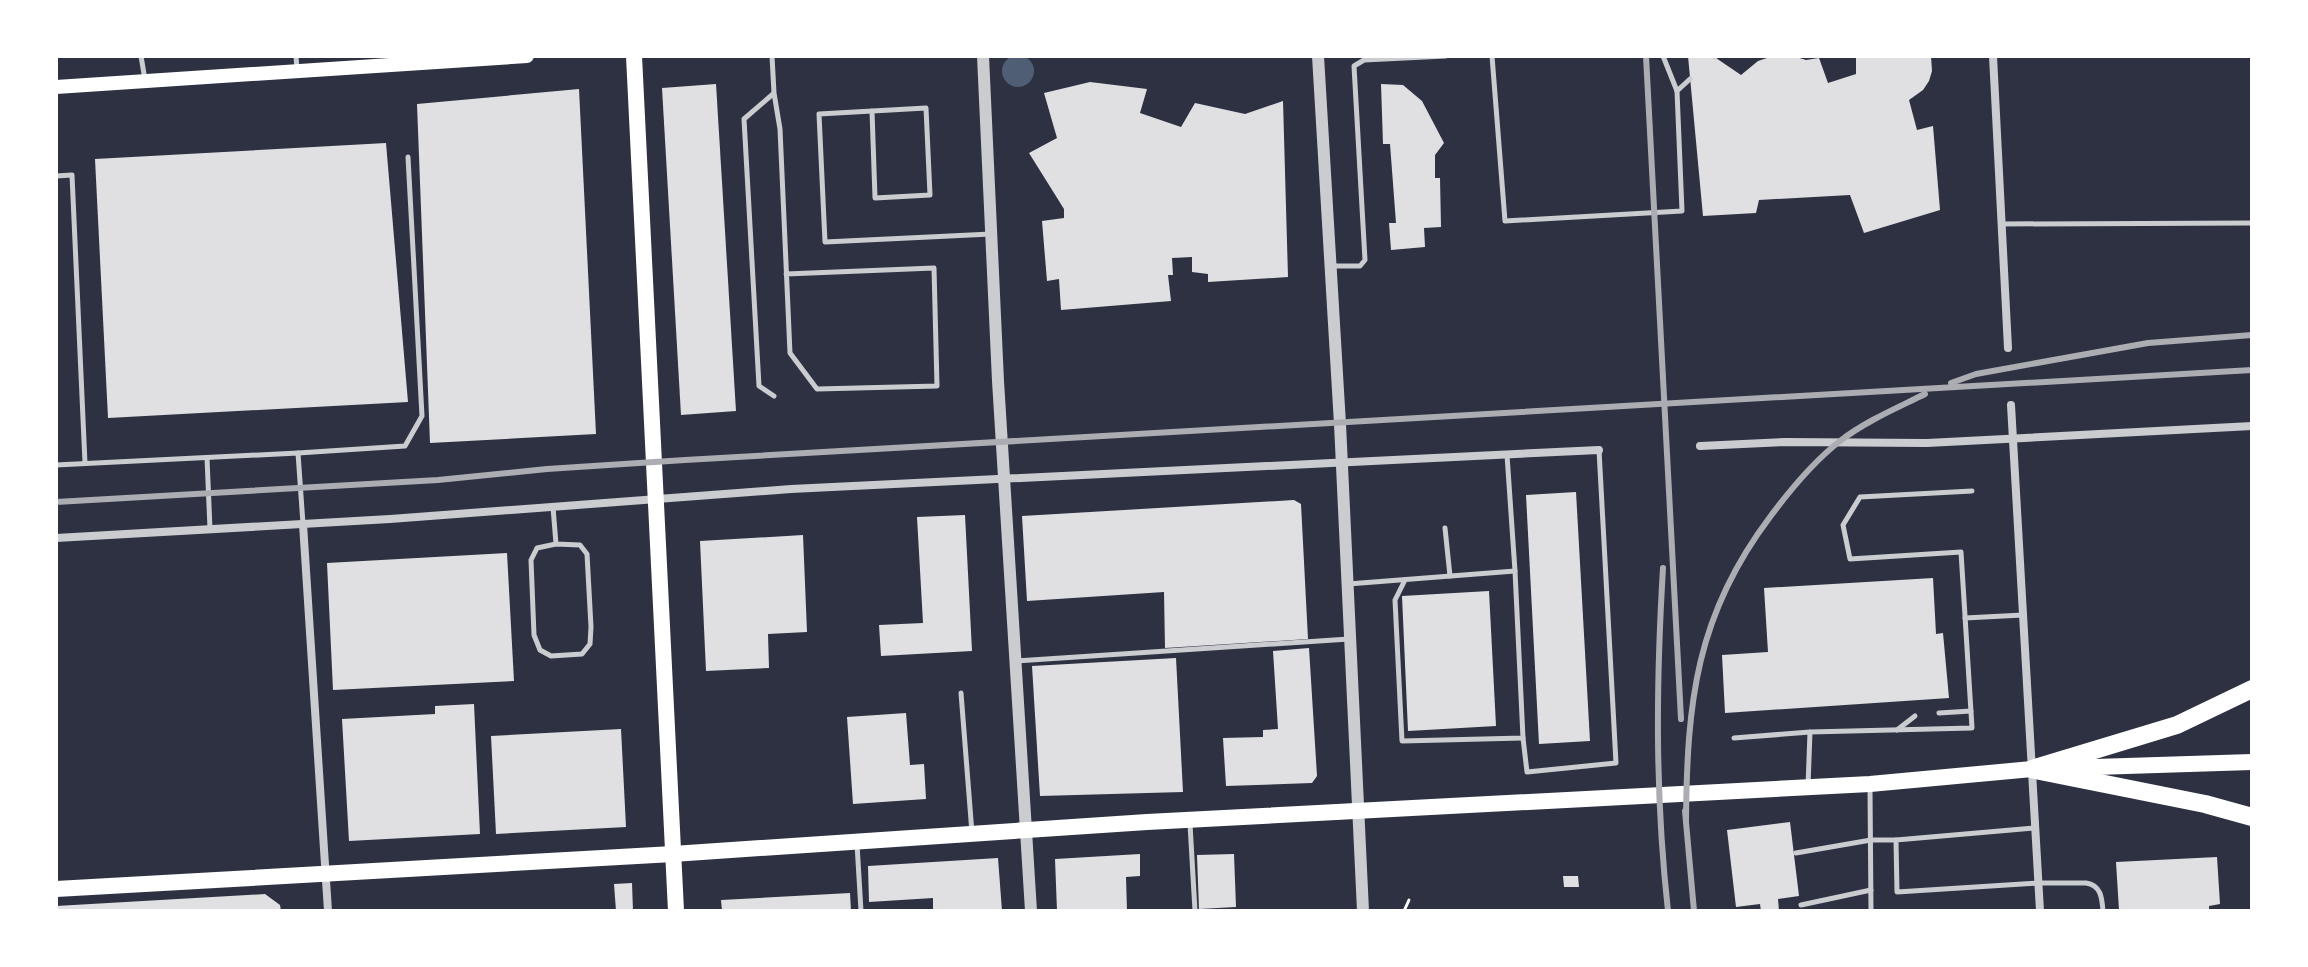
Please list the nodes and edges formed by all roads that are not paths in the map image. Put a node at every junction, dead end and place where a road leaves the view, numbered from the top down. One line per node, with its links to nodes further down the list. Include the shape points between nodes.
1 (141, 56): 14 (lane)
2 (527, 56): 11 (main road)
3 (634, 56): 78 (main road)
4 (772, 56): 17 (lane)
5 (983, 56): 23 (street)
6 (1318, 56): 24 (street)
7 (1446, 56): 24 (lane, via 1364,60 1354,66 1365,260 1360,266)
8 (1492, 56): 16 (lane, via 1505,221 1682,211)
9 (1663, 56): 16 (lane)
10 (1993, 56): 22 (street)
11 (445, 59): 12 (main road)
12 (296, 64): 14 (main road)
13 (1690, 79): 16 (lane)
14 (145, 81): 15 (main road)
15 (56, 87)
16 (1677, 91)
17 (774, 93): 25 (lane); 27 (lane, via 744,119 759,386)
18 (872, 111): 18 (lane, via 926,108 930,195 875,198); 23 (lane, via 819,114 825,242)
19 (408, 157): 33 (lane, via 422,416 405,446)
20 (56, 176): 37 (lane, via 72,175)
21 (2252, 223): 22 (lane)
22 (2002, 224): 26 (street)
23 (991, 234): 39 (street)
24 (1331, 266): 36 (street)
25 (786, 274): 25 (lane, via 790,353 817,389 937,386 934,268)
26 (2008, 348)
27 (774, 396)
28 (2011, 405): 30 (street)
29 (2252, 426): 30 (street)
30 (2014, 440): 31 (street); 51 (street)
31 (1700, 446)
32 (1599, 450): 34 (street); 62 (lane, via 1616,763 1527,772)
33 (298, 453): 35 (lane); 42 (lane)
34 (1507, 455): 36 (street); 47 (lane)
35 (207, 458): 37 (lane); 44 (lane)
36 (1342, 462): 39 (street); 50 (street)
37 (85, 463): 38 (lane)
38 (56, 465)
39 (1005, 478): 41 (street); 54 (street)
40 (1972, 491): 52 (lane, via 1860,497 1843,525 1850,559 1961,552)
41 (553, 506): 42 (street); 46 (lane)
42 (303, 524): 44 (street); 79 (street)
43 (1445, 528): 48 (lane)
44 (210, 529): 45 (street)
45 (56, 538)
46 (556, 544): 46 (lane, via 537,548 531,560 534,635 540,650 551,656 582,654 590,644 591,627 587,554 580,545)
47 (1515, 571): 48 (lane); 62 (lane)
48 (1450, 576): 49 (lane)
49 (1405, 580): 50 (lane); 62 (lane, via 1395,600 1402,741)
50 (1347, 584): 53 (street)
51 (2023, 615): 52 (lane); 65 (street)
52 (1965, 618): 57 (lane)
53 (1350, 639): 54 (lane); 68 (street)
54 (1015, 661): 72 (street)
55 (2252, 689): 65 (highway, via 2177,725)
56 (961, 693): 73 (lane)
57 (1971, 711): 58 (lane); 60 (lane, via 1972,728)
58 (1939, 713)
59 (1915, 716): 60 (lane)
60 (1896, 731): 61 (lane)
61 (1810, 732): 63 (lane); 67 (lane)
62 (1523, 738)
63 (1734, 738)
64 (2252, 762): 65 (main road)
65 (2032, 769): 66 (main road); 69 (highway); 71 (street)
66 (1870, 784): 67 (main road); 74 (lane)
67 (1808, 787): 68 (main road)
68 (1357, 811): 70 (main road); 89 (street)
69 (2252, 817)
70 (1190, 820): 72 (main road); 88 (lane)
71 (2036, 828): 75 (lane); 80 (street)
72 (1026, 831): 73 (main road); 87 (street)
73 (972, 834): 76 (main road)
74 (1871, 840): 75 (lane); 77 (lane); 82 (lane)
75 (1896, 840): 80 (lane, via 1897,892)
76 (857, 842): 78 (main road); 86 (lane)
77 (1796, 853)
78 (673, 854): 79 (main road); 85 (main road)
79 (326, 874): 81 (main road); 84 (street)
80 (2039, 883): 91 (street); 92 (lane, via 2091,884 2101,894)
81 (56, 889)
82 (1871, 890): 83 (lane); 90 (lane)
83 (1801, 905)
84 (328, 911)
85 (676, 911)
86 (861, 911)
87 (1031, 911)
88 (1195, 911)
89 (1363, 911)
90 (1871, 911)
91 (2040, 911)
92 (2103, 911)

